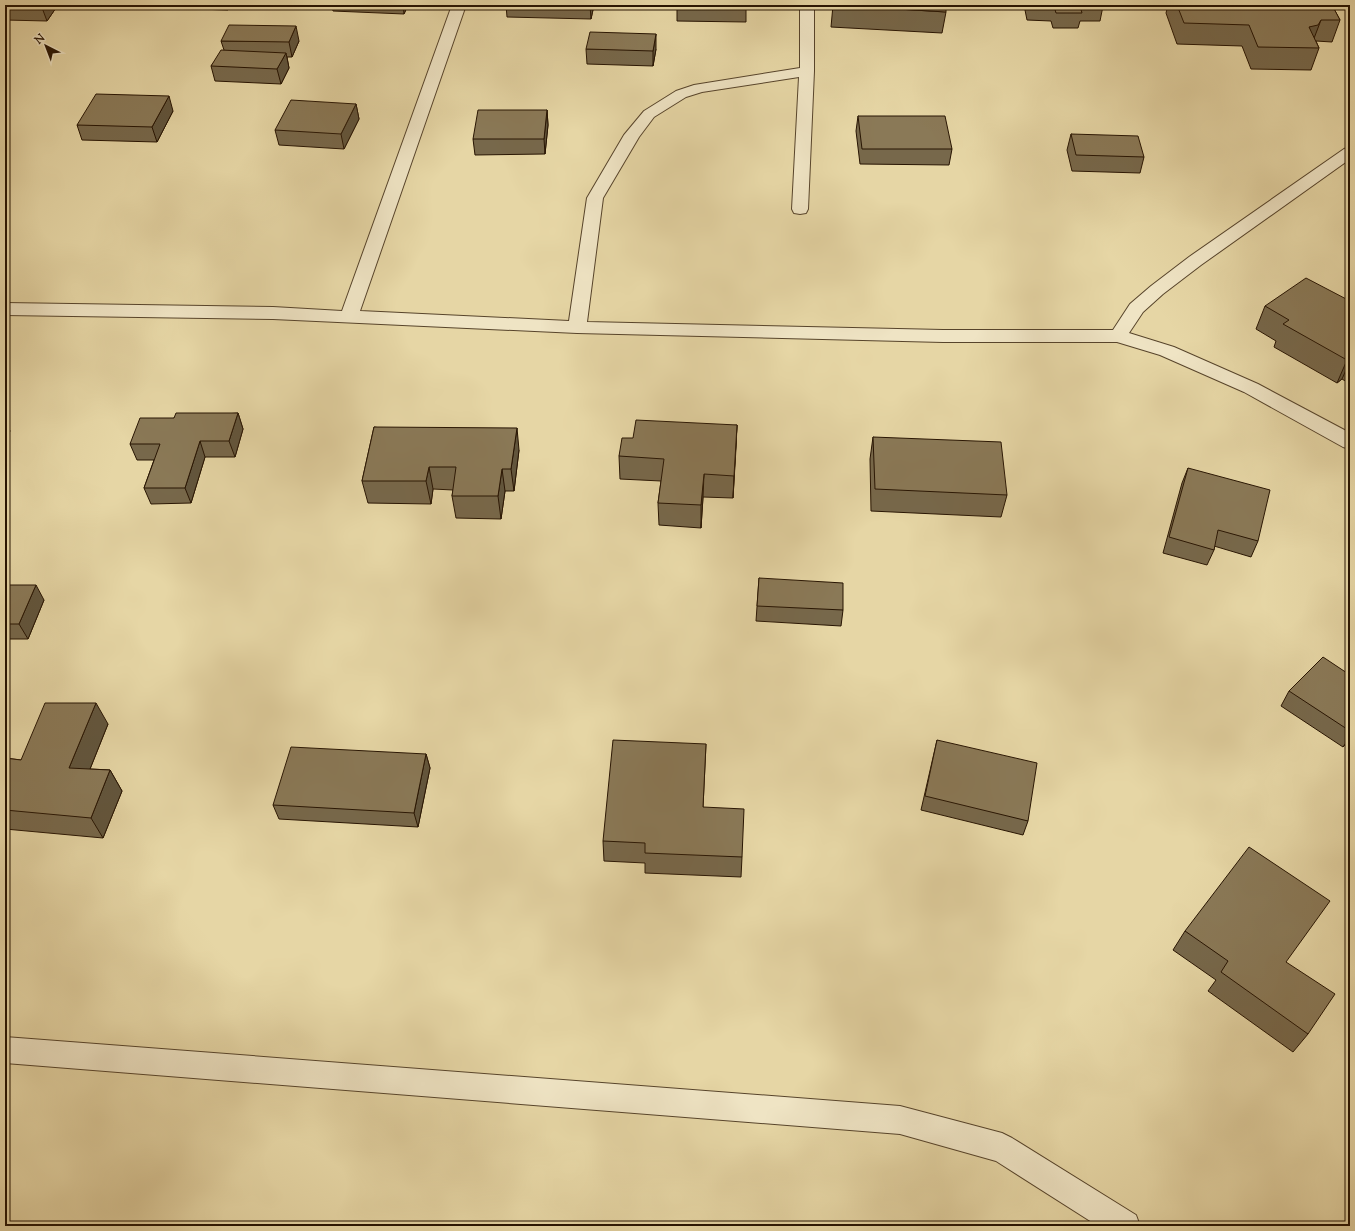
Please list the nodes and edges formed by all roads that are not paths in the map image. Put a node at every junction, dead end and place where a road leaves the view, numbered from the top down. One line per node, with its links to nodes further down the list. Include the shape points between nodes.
1 (459, 5): 7 (street)
2 (806, 5): 3 (street)
3 (807, 71): 5 (street); 8 (street, via 699,88 681,94 649,114 632,135 595,198)
4 (1350, 152): 9 (street, via 1157,290 1136,308)
5 (800, 209)
6 (5, 309): 7 (street, via 273,313)
7 (349, 317): 8 (street)
8 (577, 327): 9 (street, via 943,336)
9 (1118, 336): 10 (street, via 1167,351 1251,388)
10 (1350, 442)
11 (5, 1050): 12 (street, via 900,1120 1002,1148)
12 (1125, 1226)

